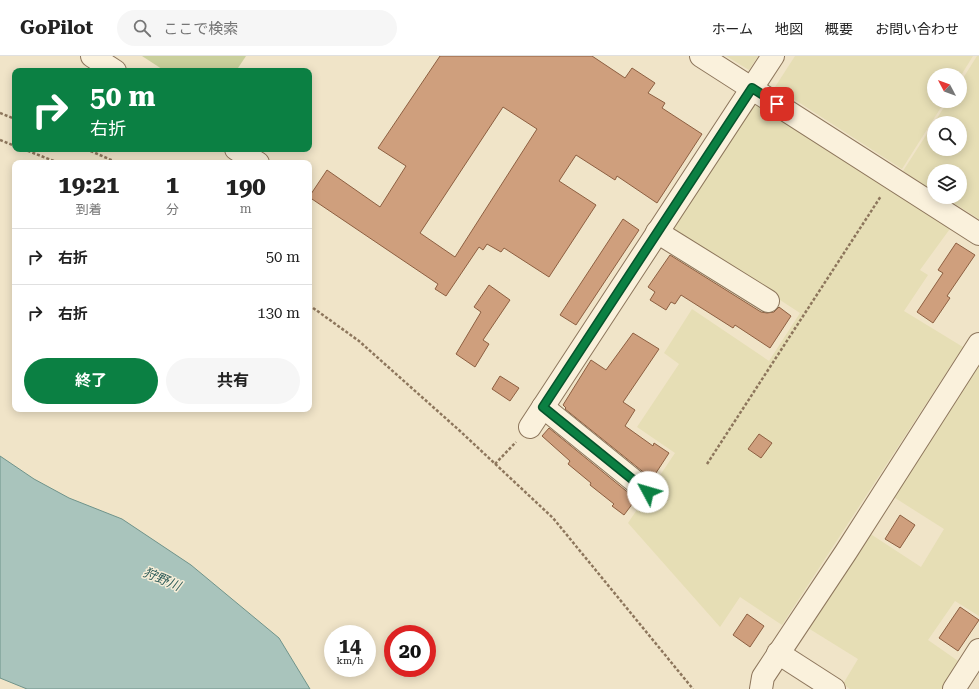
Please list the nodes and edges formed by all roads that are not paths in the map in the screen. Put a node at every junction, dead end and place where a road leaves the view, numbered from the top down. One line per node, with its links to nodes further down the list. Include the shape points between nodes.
1 (92, 56): 4 (street)
2 (701, 56): 5 (street)
3 (772, 56): 5 (street)
4 (110, 68)
5 (752, 88): 8 (street); 9 (street)
6 (241, 152): 7 (street)
7 (253, 160)
8 (657, 232): 10 (street); 12 (street)
9 (979, 234)
10 (768, 301)
11 (979, 344): 16 (street)
12 (543, 407): 13 (street); 14 (street)
13 (530, 426)
14 (648, 492)
15 (979, 650): 19 (street)
16 (778, 653): 17 (street, via 763,677); 18 (street)
17 (761, 689)
18 (834, 689)
19 (954, 689)

